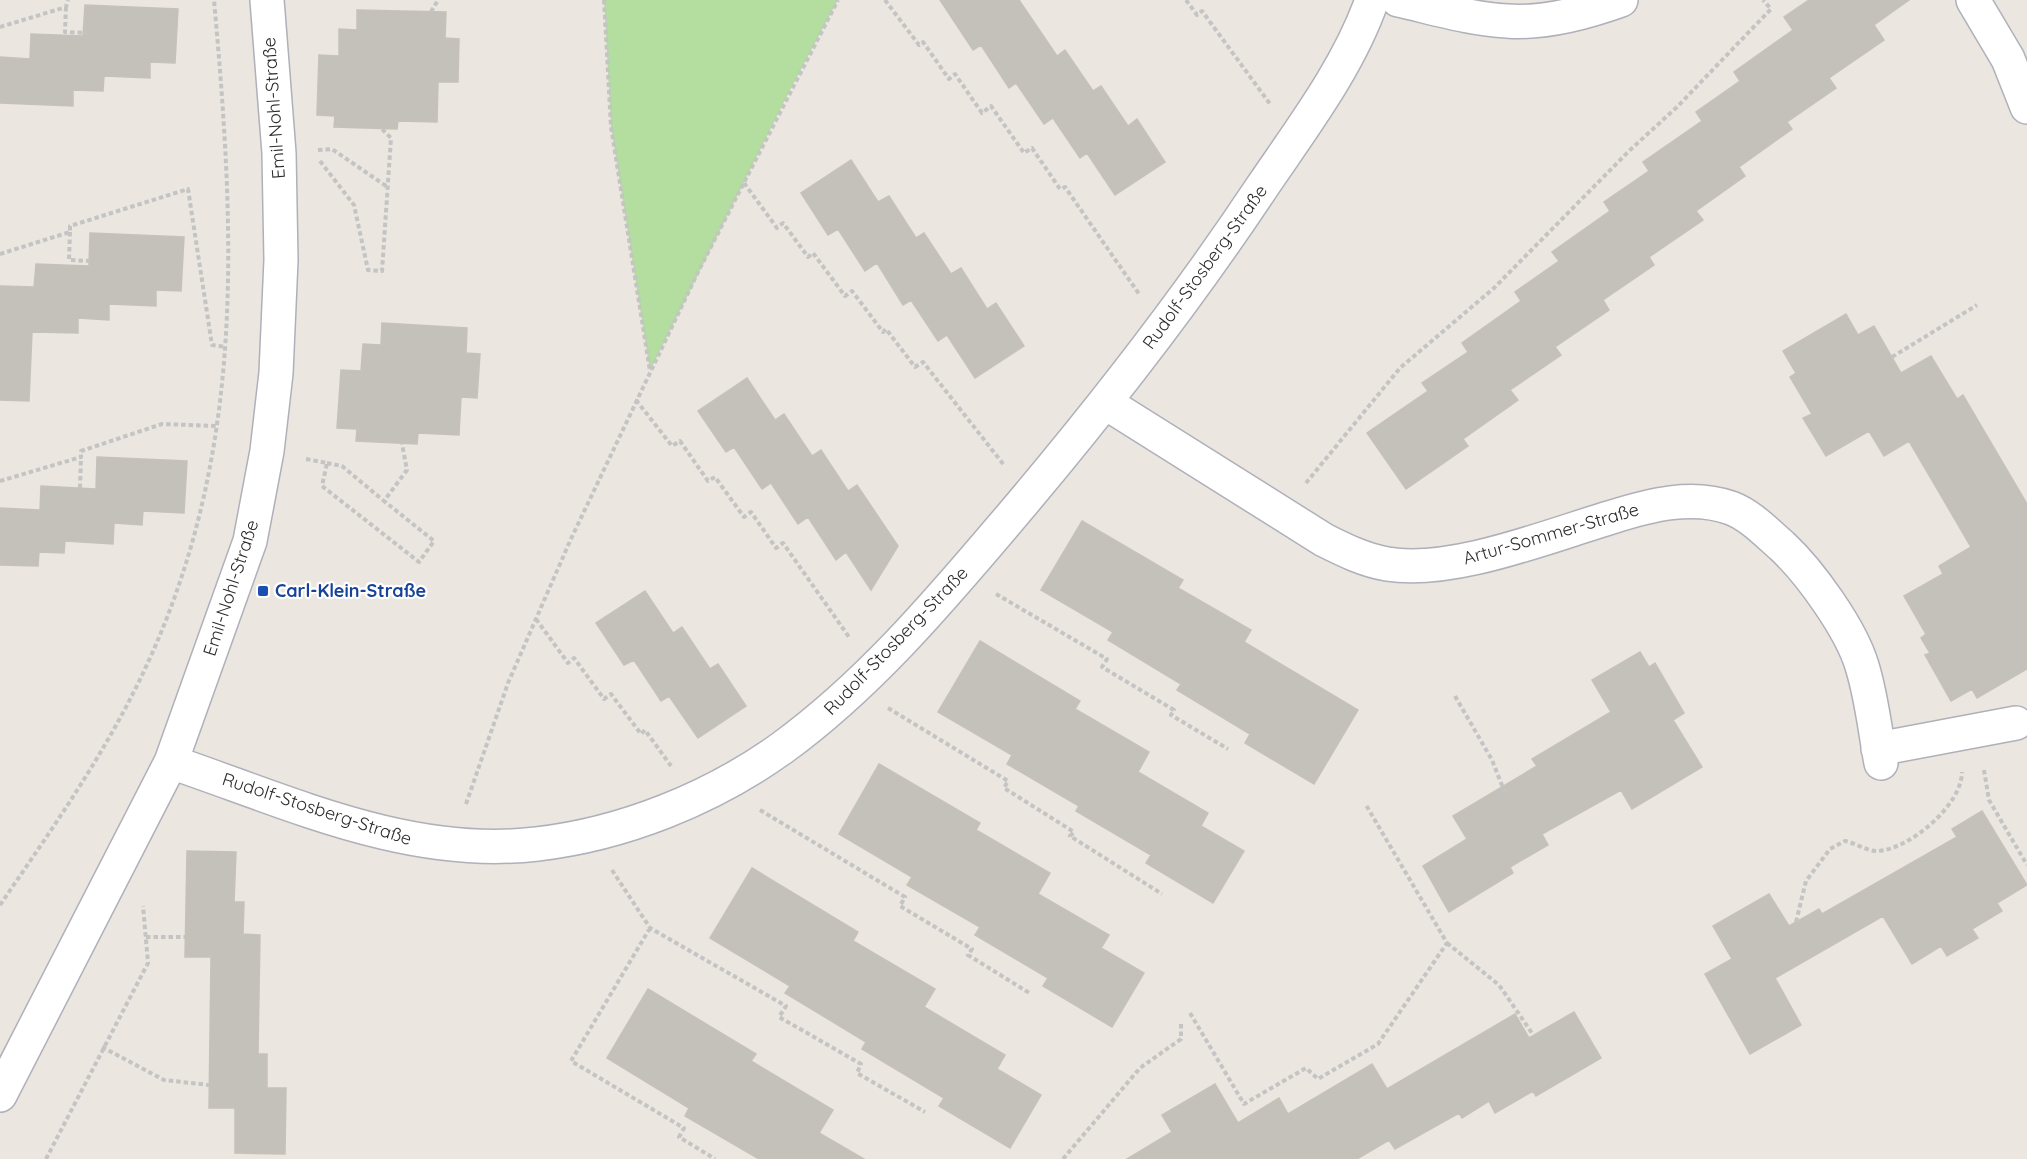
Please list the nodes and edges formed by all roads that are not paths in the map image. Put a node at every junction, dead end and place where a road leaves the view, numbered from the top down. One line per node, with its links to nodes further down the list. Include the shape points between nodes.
1 (267, 0): 9 (street, Emil-Nohl-Straße, via 279,153 280,260 276,372 267,450 250,541)
2 (1372, 0): 7 (street, Rudolf-Stosberg-Straße, via 1351,48 1295,138 1235,228)
3 (1398, 0): 4 (street, via 1480,18 1516,21 1565,16)
4 (1621, 0)
5 (1973, 0): 6 (street, via 2008,59)
6 (2027, 107)
7 (1106, 403): 8 (street, Artur-Sommer-Straße, via 1324,540 1360,557 1389,564 1451,562 1647,506 1704,501 1733,509 1797,560 1824,597 1861,663 1880,756); 9 (street, Rudolf-Stosberg-Straße, via 962,574 863,678 786,745 706,792 641,819 588,834 516,846 420,842 380,833)
8 (2016, 723)
9 (171, 762): 10 (street, Emil-Nohl-Straße)
10 (0, 1095)

